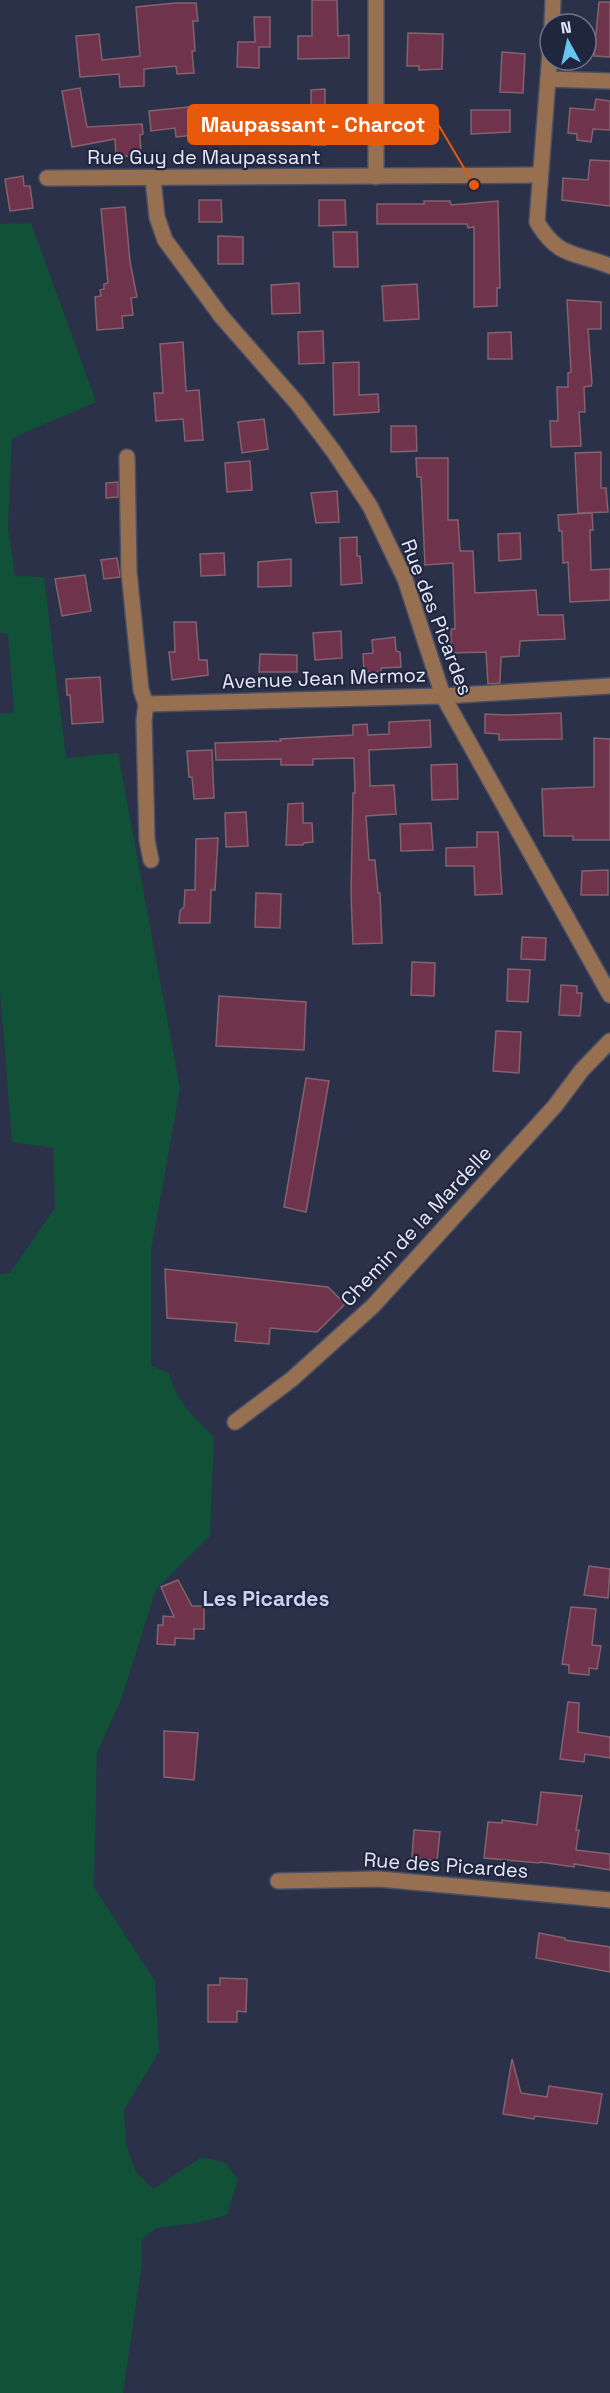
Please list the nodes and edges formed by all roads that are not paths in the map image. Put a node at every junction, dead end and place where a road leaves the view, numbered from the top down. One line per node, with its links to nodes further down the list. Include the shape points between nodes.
1 (376, 0): 6 (street)
2 (549, 72): 3 (street)
3 (548, 79): 4 (street); 5 (street)
4 (610, 81)
5 (540, 175): 6 (street, Rue Guy de Maupassant); 9 (street, via 537,222 545,235 567,253)
6 (376, 177): 8 (street, Rue Guy de Maupassant)
7 (47, 178): 8 (street, Rue Guy de Maupassant)
8 (153, 178): 12 (street, Rue des Picardes, via 157,217 165,240 221,316 297,403 370,506 405,579)
9 (610, 266)
10 (127, 457): 13 (street, via 129,572 141,690)
11 (610, 686): 12 (street, Avenue Jean Mermoz)
12 (442, 696): 13 (street, Avenue Jean Mermoz); 15 (street, Rue des Picardes)
13 (146, 704): 14 (street, via 147,840)
14 (151, 860)
15 (610, 995)
16 (610, 1041): 17 (street, Chemin de la Mardelle, via 373,1306 292,1379)
17 (236, 1422)
18 (278, 1881): 19 (street, Rue des Picardes, via 380,1880)
19 (610, 1900)

